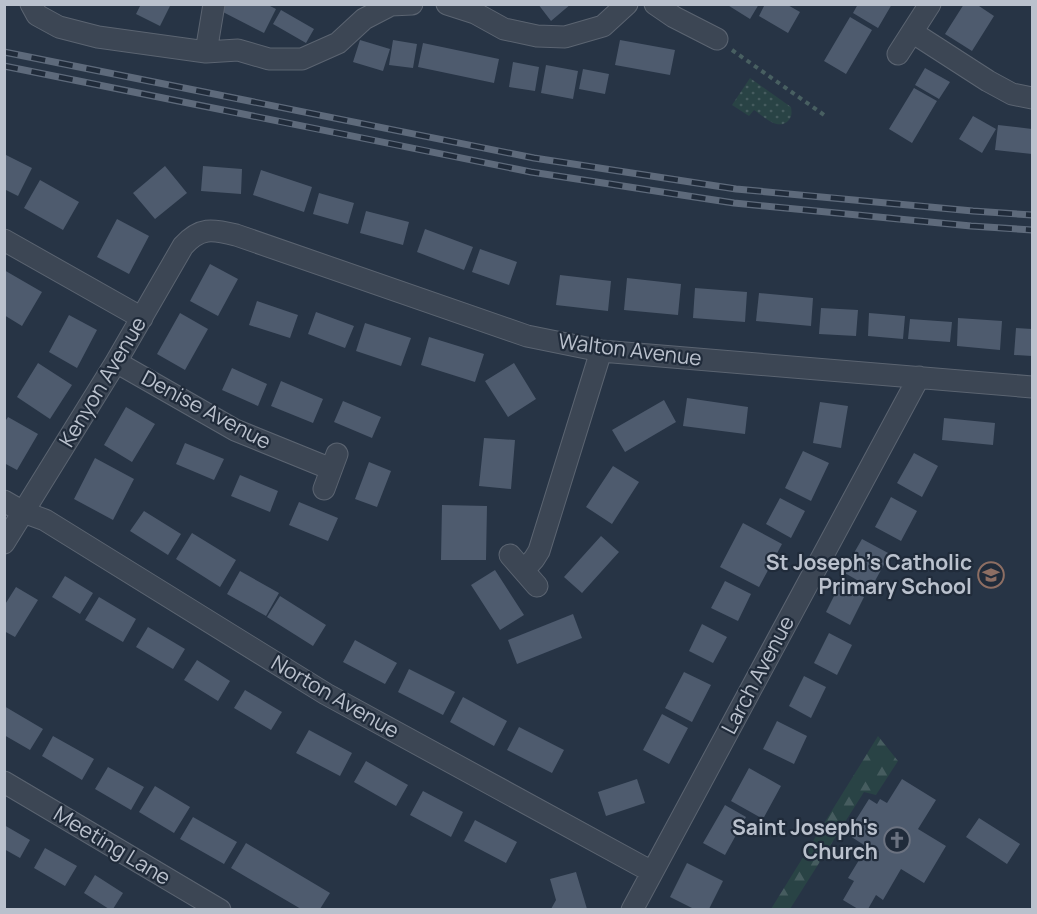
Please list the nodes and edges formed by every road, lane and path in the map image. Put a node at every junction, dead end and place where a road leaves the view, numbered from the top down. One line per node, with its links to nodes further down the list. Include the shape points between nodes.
1 (31, 4): 10 (street, via 37,15 59,27 98,37)
2 (214, 4): 10 (street)
3 (412, 4): 10 (street, via 391,5 364,19 338,43 302,59 269,59 238,50)
4 (447, 4): 5 (street, via 475,13 504,29 565,37 603,26)
5 (627, 4)
6 (655, 4): 9 (street)
7 (930, 4): 8 (street)
8 (912, 32): 11 (street); 12 (street, via 1012,94)
9 (716, 39): 13 (path)
10 (206, 52)
11 (898, 54)
12 (1032, 98)
13 (827, 117)
14 (209, 230): 16 (street, Kenyon Avenue, via 190,238 183,246); 17 (street, Walton Avenue, via 236,235 527,336)
15 (4, 240): 16 (street)
16 (142, 318): 18 (street, Kenyon Avenue)
17 (601, 351): 19 (street, Walton Avenue); 25 (street, via 539,551)
18 (116, 363): 21 (street, Denise Avenue, via 235,430); 23 (street, Kenyon Avenue)
19 (919, 377): 20 (street, Walton Avenue); 27 (street, Larch Avenue)
20 (1032, 387)
21 (331, 471)
22 (4, 501): 23 (street, Norton Avenue)
23 (23, 512): 24 (street, Kenyon Avenue); 27 (street, Norton Avenue, via 45,520 326,694)
24 (4, 543)
25 (524, 570)
26 (4, 782): 28 (street, Meeting Lane)
27 (652, 872): 29 (street, Larch Avenue)
28 (220, 909)
29 (632, 909)

